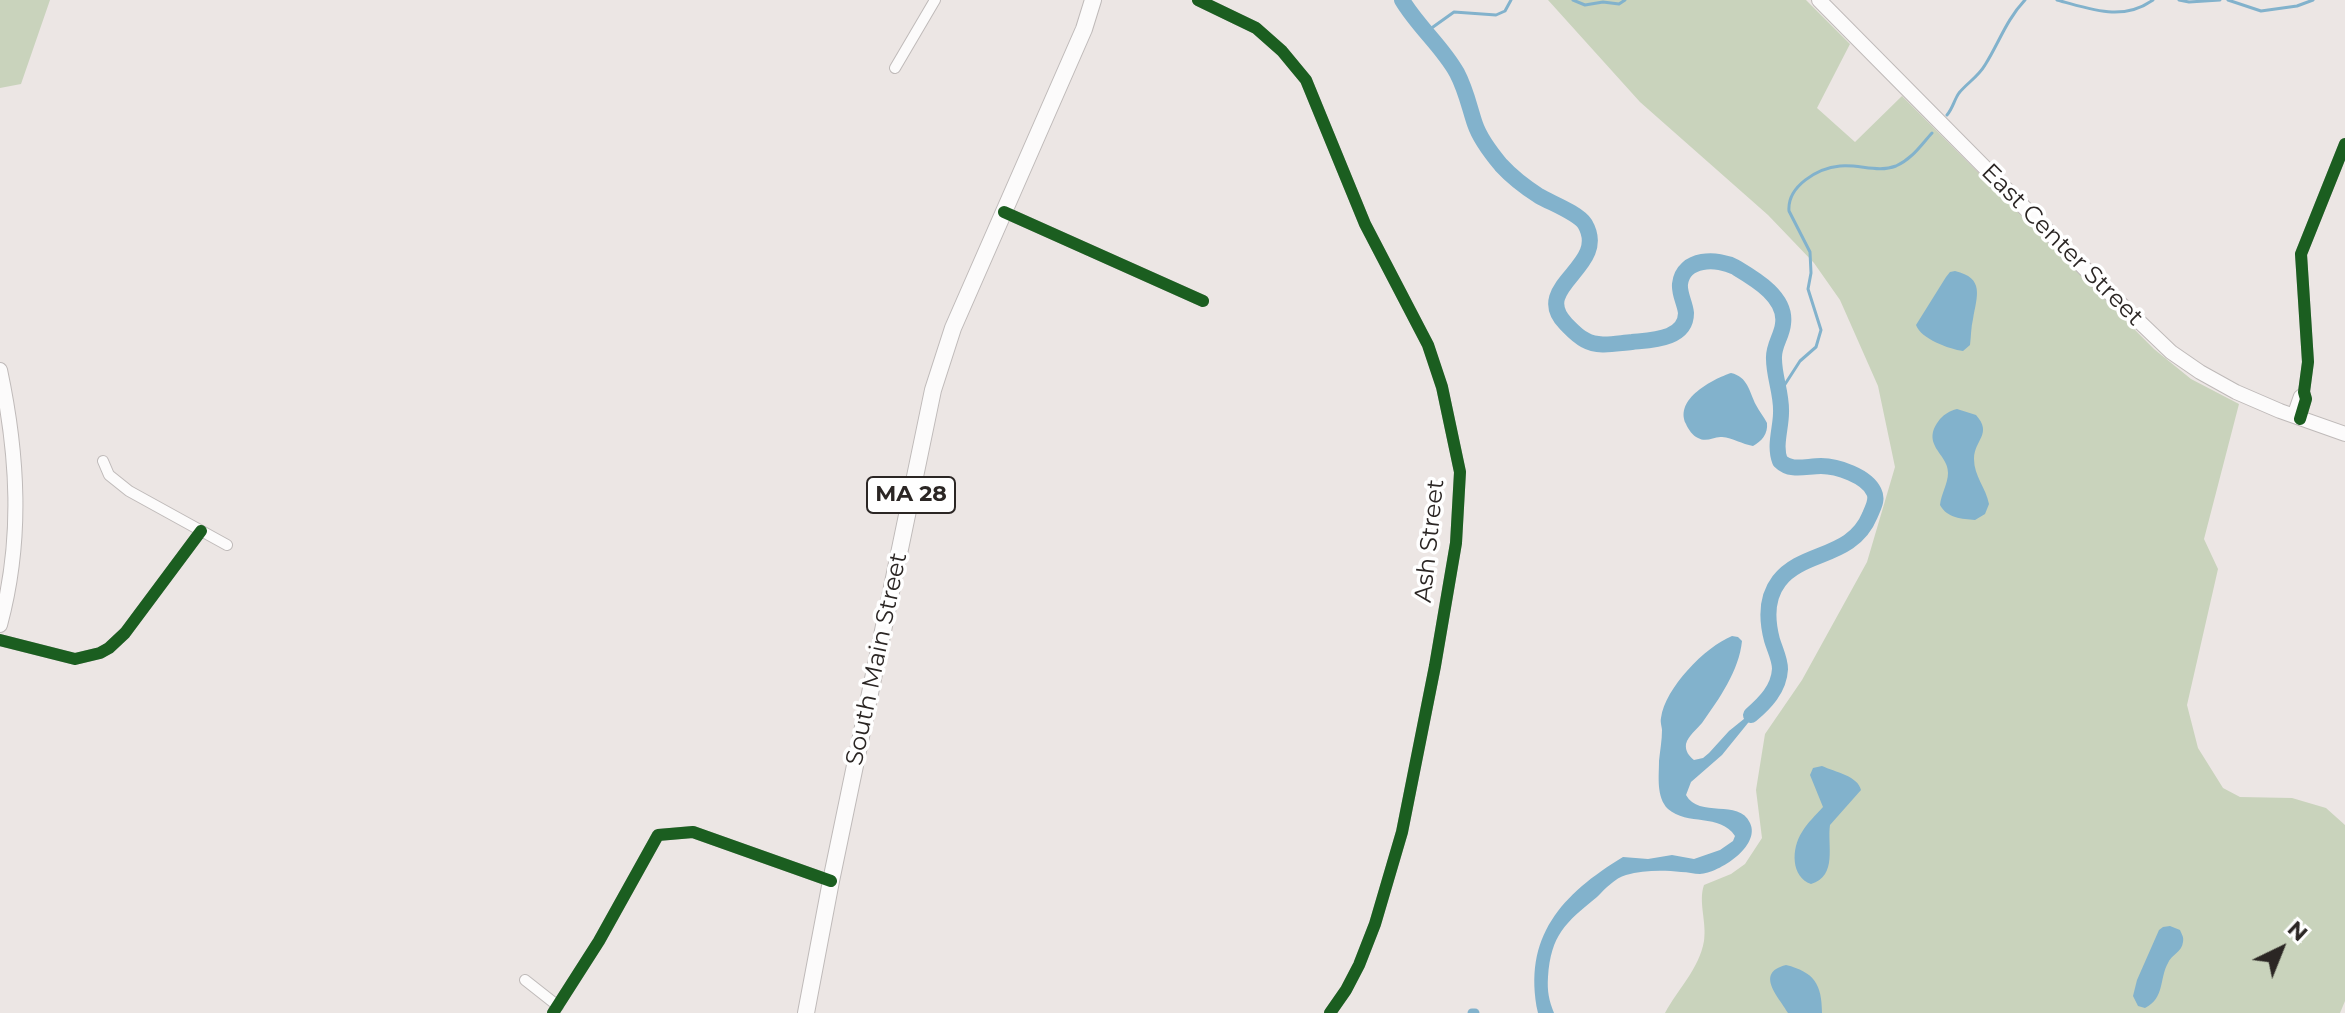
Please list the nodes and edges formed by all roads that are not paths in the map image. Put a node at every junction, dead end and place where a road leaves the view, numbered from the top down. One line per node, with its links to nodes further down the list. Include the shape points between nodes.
1 (935, 0): 5 (street)
2 (1093, 0): 7 (main road, South Main Street / MA 28)
3 (1198, 0): 21 (street, Ash Street, via 1256,28 1306,80 1365,224 1428,345 1460,472 1456,543 1402,832 1359,965)
4 (1819, 0): 10 (main road, East Center Street, via 2149,333 2212,379)
5 (895, 68)
6 (2345, 144): 10 (street, via 2301,254 2308,362)
7 (1004, 212): 8 (street); 17 (main road, South Main Street / MA 28, via 953,328 933,390)
8 (1203, 301)
9 (0, 370): 15 (main road, via 16,477 12,556)
10 (2296, 418): 11 (main road, East Center Street)
11 (2345, 434)
12 (103, 461): 13 (street, via 121,486)
13 (201, 531): 14 (street); 16 (street, via 125,633 100,653 75,659)
14 (227, 545)
15 (0, 625)
16 (0, 640)
17 (831, 881): 19 (street, via 693,832 658,835); 20 (main road, South Main Street / MA 28)
18 (525, 980): 19 (street)
19 (556, 1009)
20 (806, 1013)
21 (1330, 1013)

